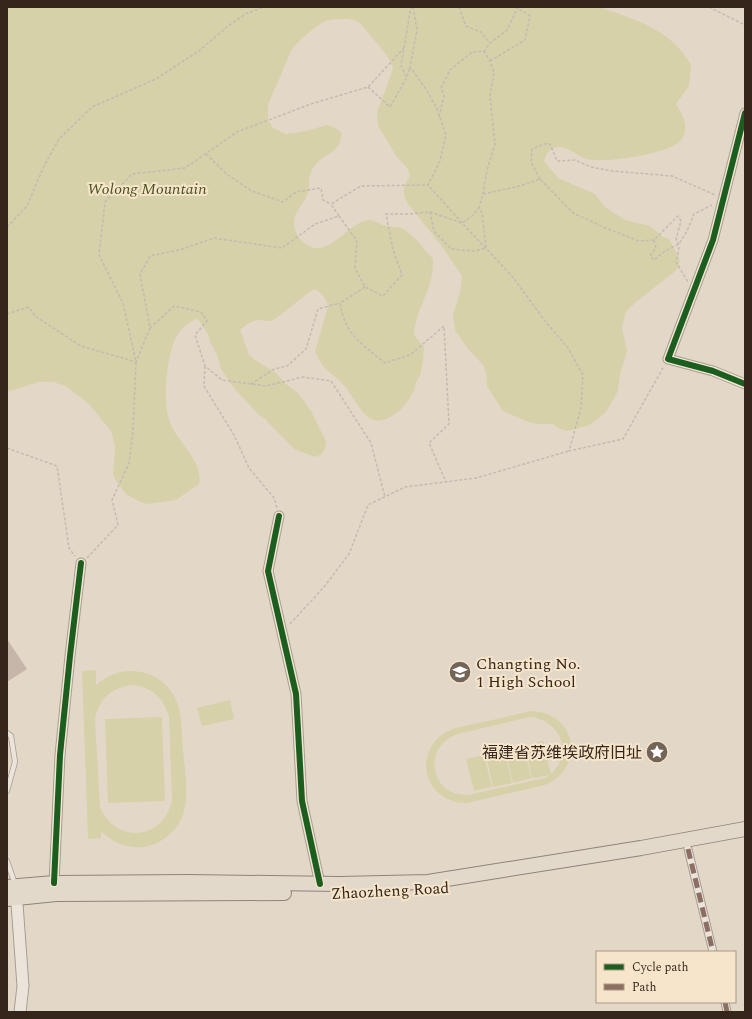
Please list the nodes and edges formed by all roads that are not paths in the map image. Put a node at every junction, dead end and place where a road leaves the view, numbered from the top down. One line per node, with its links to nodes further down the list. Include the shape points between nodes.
1 (745, 113): 2 (street, via 713,240 668,359 713,371)
2 (745, 384)
3 (279, 516): 12 (street, via 268,572 296,694 302,801)
4 (81, 563): 11 (street, via 60,755)
5 (7, 733): 6 (lane, via 11,736 15,762)
6 (7, 791)
7 (745, 829): 12 (main road, via 428,882)
8 (745, 839): 9 (main road, Zhaozheng Road)
9 (688, 849): 13 (main road, Zhaozheng Road, via 430,890 340,893); 14 (street)
10 (7, 861): 13 (lane)
11 (54, 883): 12 (main road); 13 (main road)
12 (320, 884)
13 (11, 892): 15 (street, via 22,986)
14 (713, 951)
15 (20, 1012)

